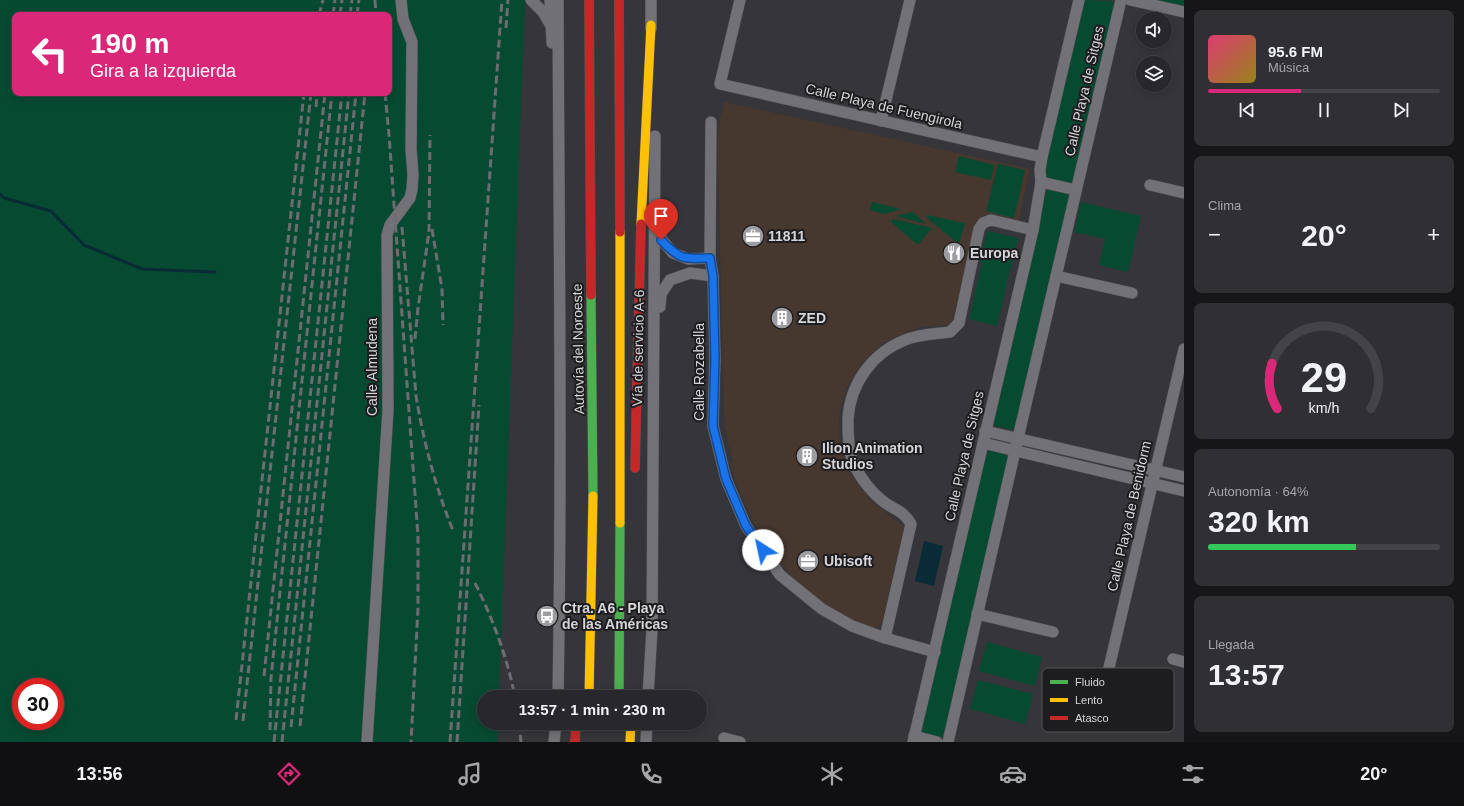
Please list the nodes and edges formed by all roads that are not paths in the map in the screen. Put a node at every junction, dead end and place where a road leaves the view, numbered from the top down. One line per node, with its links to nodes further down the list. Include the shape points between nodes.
1 (401, 0): 60 (street, Calle Almudena, via 402,19 412,42 413,175 410,198 390,225 387,235 388,410)
2 (531, 0): 15 (street, via 543,12)
3 (550, 0): 15 (street)
4 (558, 0): 18 (street)
5 (589, 0): 38 (highway, Autovía del Noroeste)
6 (619, 0): 52 (highway)
7 (651, 0): 14 (street, Vía de servicio A-6)
8 (740, 0): 17 (street, Calle Playa de Fuengirola, via 720,84)
9 (910, 0): 17 (street)
10 (1079, 0): 20 (street, Calle Playa de Sitges)
11 (1121, 0): 23 (street, Calle Playa de Sitges)
12 (1130, 0): 13 (street)
13 (1184, 12)
14 (651, 25): 16 (street, Vía de servicio A-6); 39 (highway, via 640,241)
15 (550, 26): 18 (street)
16 (655, 113): 26 (street, via 661,240 673,253 688,259); 31 (street, Vía de servicio A-6)
17 (881, 121): 20 (street, Calle Playa de Fuengirola)
18 (559, 122): 50 (street)
19 (711, 122): 26 (street, Calle Rozabella)
20 (1042, 158): 21 (street, Calle Playa de Sitges)
21 (1041, 182): 23 (street); 25 (street, Calle Playa de Sitges)
22 (1150, 185): 24 (street)
23 (1076, 190): 28 (street, Calle Playa de Sitges)
24 (1184, 193)
25 (1033, 230): 32 (street, Calle Playa de Sitges); 45 (street, via 991,220 983,223 979,229 959,323 950,332 905,339 884,351 867,368 856,386 849,408 847,435 853,463 867,485 884,502 906,515 911,524)
26 (710, 258): 27 (street, Calle Rozabella)
27 (713, 276): 31 (street, via 690,273 670,280 661,294); 45 (street, Calle Rozabella, via 713,426 726,479 746,526 786,580 822,609 852,626)
28 (1056, 276): 29 (street); 33 (street, Calle Playa de Sitges)
29 (1132, 293)
30 (1184, 350): 36 (street, Calle Playa de Benidorm)
31 (653, 422): 53 (street, Vía de servicio A-6, via 652,629)
32 (986, 430): 33 (street); 34 (street, Calle Playa de Sitges)
33 (1018, 438): 35 (street, Calle Playa de Sitges); 36 (street)
34 (983, 443): 35 (street); 46 (street, Calle Playa de Sitges)
35 (1015, 450): 40 (street); 43 (street, Calle Playa de Sitges)
36 (1155, 470): 37 (street); 40 (street, Calle Playa de Benidorm)
37 (1184, 477)
38 (593, 478): 42 (highway); 51 (highway, Autovía del Noroeste)
39 (635, 478)
40 (1152, 484): 41 (street); 49 (street, Calle Playa de Benidorm)
41 (1184, 491)
42 (583, 521)
43 (977, 614): 44 (street); 67 (street, Calle Playa de Sitges)
44 (1053, 632)
45 (885, 638): 46 (street, Calle Rozabella)
46 (935, 652): 59 (street, Calle Playa de Sitges)
47 (1173, 659): 48 (street)
48 (1184, 662)
49 (1109, 668)
50 (558, 690)
51 (589, 690)
52 (619, 690)
53 (648, 690)
54 (555, 730): 61 (street)
55 (576, 730): 62 (highway)
56 (631, 730): 63 (highway)
57 (647, 730): 64 (street)
58 (724, 738): 65 (street)
59 (914, 739): 66 (street, Calle Playa de Sitges)
60 (367, 742)
61 (554, 742)
62 (575, 742)
63 (630, 742)
64 (646, 742)
65 (740, 742)
66 (937, 742)
67 (948, 742)

